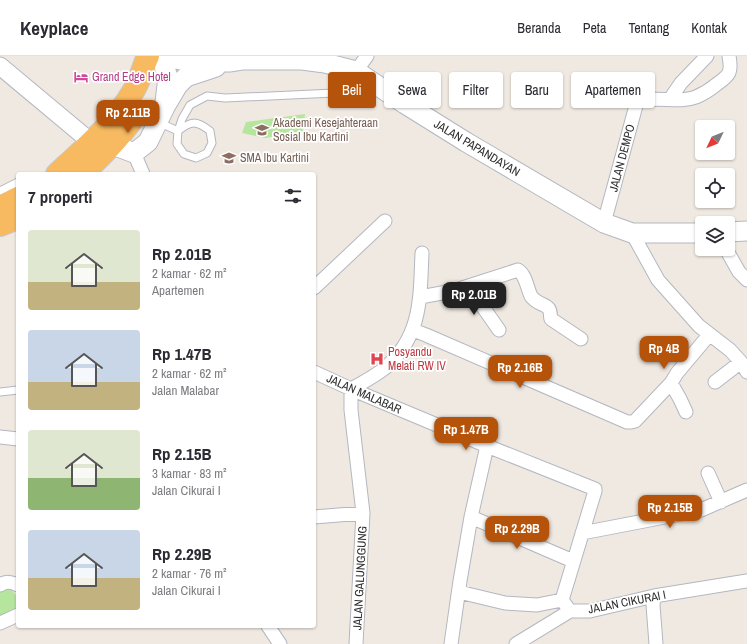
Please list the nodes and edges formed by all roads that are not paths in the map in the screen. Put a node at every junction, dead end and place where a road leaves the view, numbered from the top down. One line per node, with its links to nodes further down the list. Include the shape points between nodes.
1 (707, 56): 8 (street, via 681,83)
2 (730, 56): 8 (street, JALAN DEMPO, via 729,74 710,90 683,100)
3 (155, 61): 4 (main road, JALAN PAPANDAYAN); 9 (main road, via 168,77); 11 (highway, via 123,107); 12 (highway, via 147,95)
4 (229, 62): 5 (main road, JALAN PAPANDAYAN, via 302,60 332,65); 9 (main road, JALAN PAPANDAYAN, via 186,77 178,85)
5 (361, 64): 23 (main road, JALAN PAPANDAYAN, via 405,104)
6 (0, 66): 11 (street)
7 (328, 92): 10 (lane, via 225,98 207,96 190,105)
8 (670, 99): 23 (street, JALAN DEMPO, via 655,98 636,103)
9 (161, 114): 10 (lane); 13 (main road, JALAN PAPANDAYAN, via 148,142)
10 (178, 131): 10 (lane, via 177,144 184,154 196,158 207,153 212,143 210,131 200,123 188,124)
11 (91, 142): 14 (highway)
12 (113, 144): 13 (main road); 15 (highway)
13 (134, 152): 16 (street)
14 (59, 172)
15 (84, 172)
16 (142, 172)
17 (16, 183): 18 (lane)
18 (0, 191)
19 (16, 199): 20 (highway)
20 (0, 207)
21 (16, 219): 24 (highway)
22 (385, 222): 32 (street)
23 (604, 223): 27 (main road, JALAN PAPANDAYAN)
24 (0, 225)
25 (747, 231): 26 (main road)
26 (735, 232)
27 (632, 233): 28 (main road, JALAN PAPANDAYAN); 37 (street, via 658,280)
28 (695, 233)
29 (422, 252): 34 (street)
30 (730, 256): 31 (street)
31 (747, 280)
32 (316, 286)
33 (469, 287): 34 (street); 36 (street); 38 (street, via 519,271 533,299 550,310 551,318)
34 (420, 297): 35 (street)
35 (414, 330): 42 (street, via 627,422 635,421); 43 (street, via 392,362)
36 (499, 330)
37 (709, 334): 39 (street, via 730,350); 42 (street)
38 (581, 339)
39 (744, 367): 41 (street)
40 (316, 373): 43 (street, JALAN MALABAR)
41 (715, 382)
42 (671, 383): 46 (street)
43 (351, 389): 49 (street, JALAN MALABAR); 53 (street, JALAN GALUNGGUNG, via 351,410)
44 (16, 390): 45 (lane)
45 (0, 392)
46 (686, 412)
47 (0, 437): 48 (street)
48 (16, 439)
49 (487, 446): 55 (street); 56 (street, JALAN MALABAR, via 593,487 595,491)
50 (708, 473): 52 (street)
51 (747, 490): 52 (street)
52 (721, 502): 56 (street, via 701,510)
53 (363, 513): 54 (street, JALAN GALUNGGUNG); 69 (street, JALAN GALUNGGUNG)
54 (316, 517)
55 (471, 517): 57 (street); 61 (street)
56 (582, 534): 57 (street)
57 (573, 561): 63 (street)
58 (747, 581): 62 (street, JALAN CIKURAI I)
59 (16, 584): 60 (street, via 11,582)
60 (0, 585)
61 (459, 592): 63 (street, via 505,602 537,605); 70 (street)
62 (654, 596): 64 (street, JALAN CIKURAI I, via 590,611); 72 (street)
63 (562, 600): 64 (street)
64 (570, 612): 71 (street, JALAN CIKURAI I)
65 (16, 616): 66 (street)
66 (0, 623)
67 (269, 628): 68 (street)
68 (280, 644)
69 (356, 644)
70 (451, 644)
71 (516, 644)
72 (656, 644)

